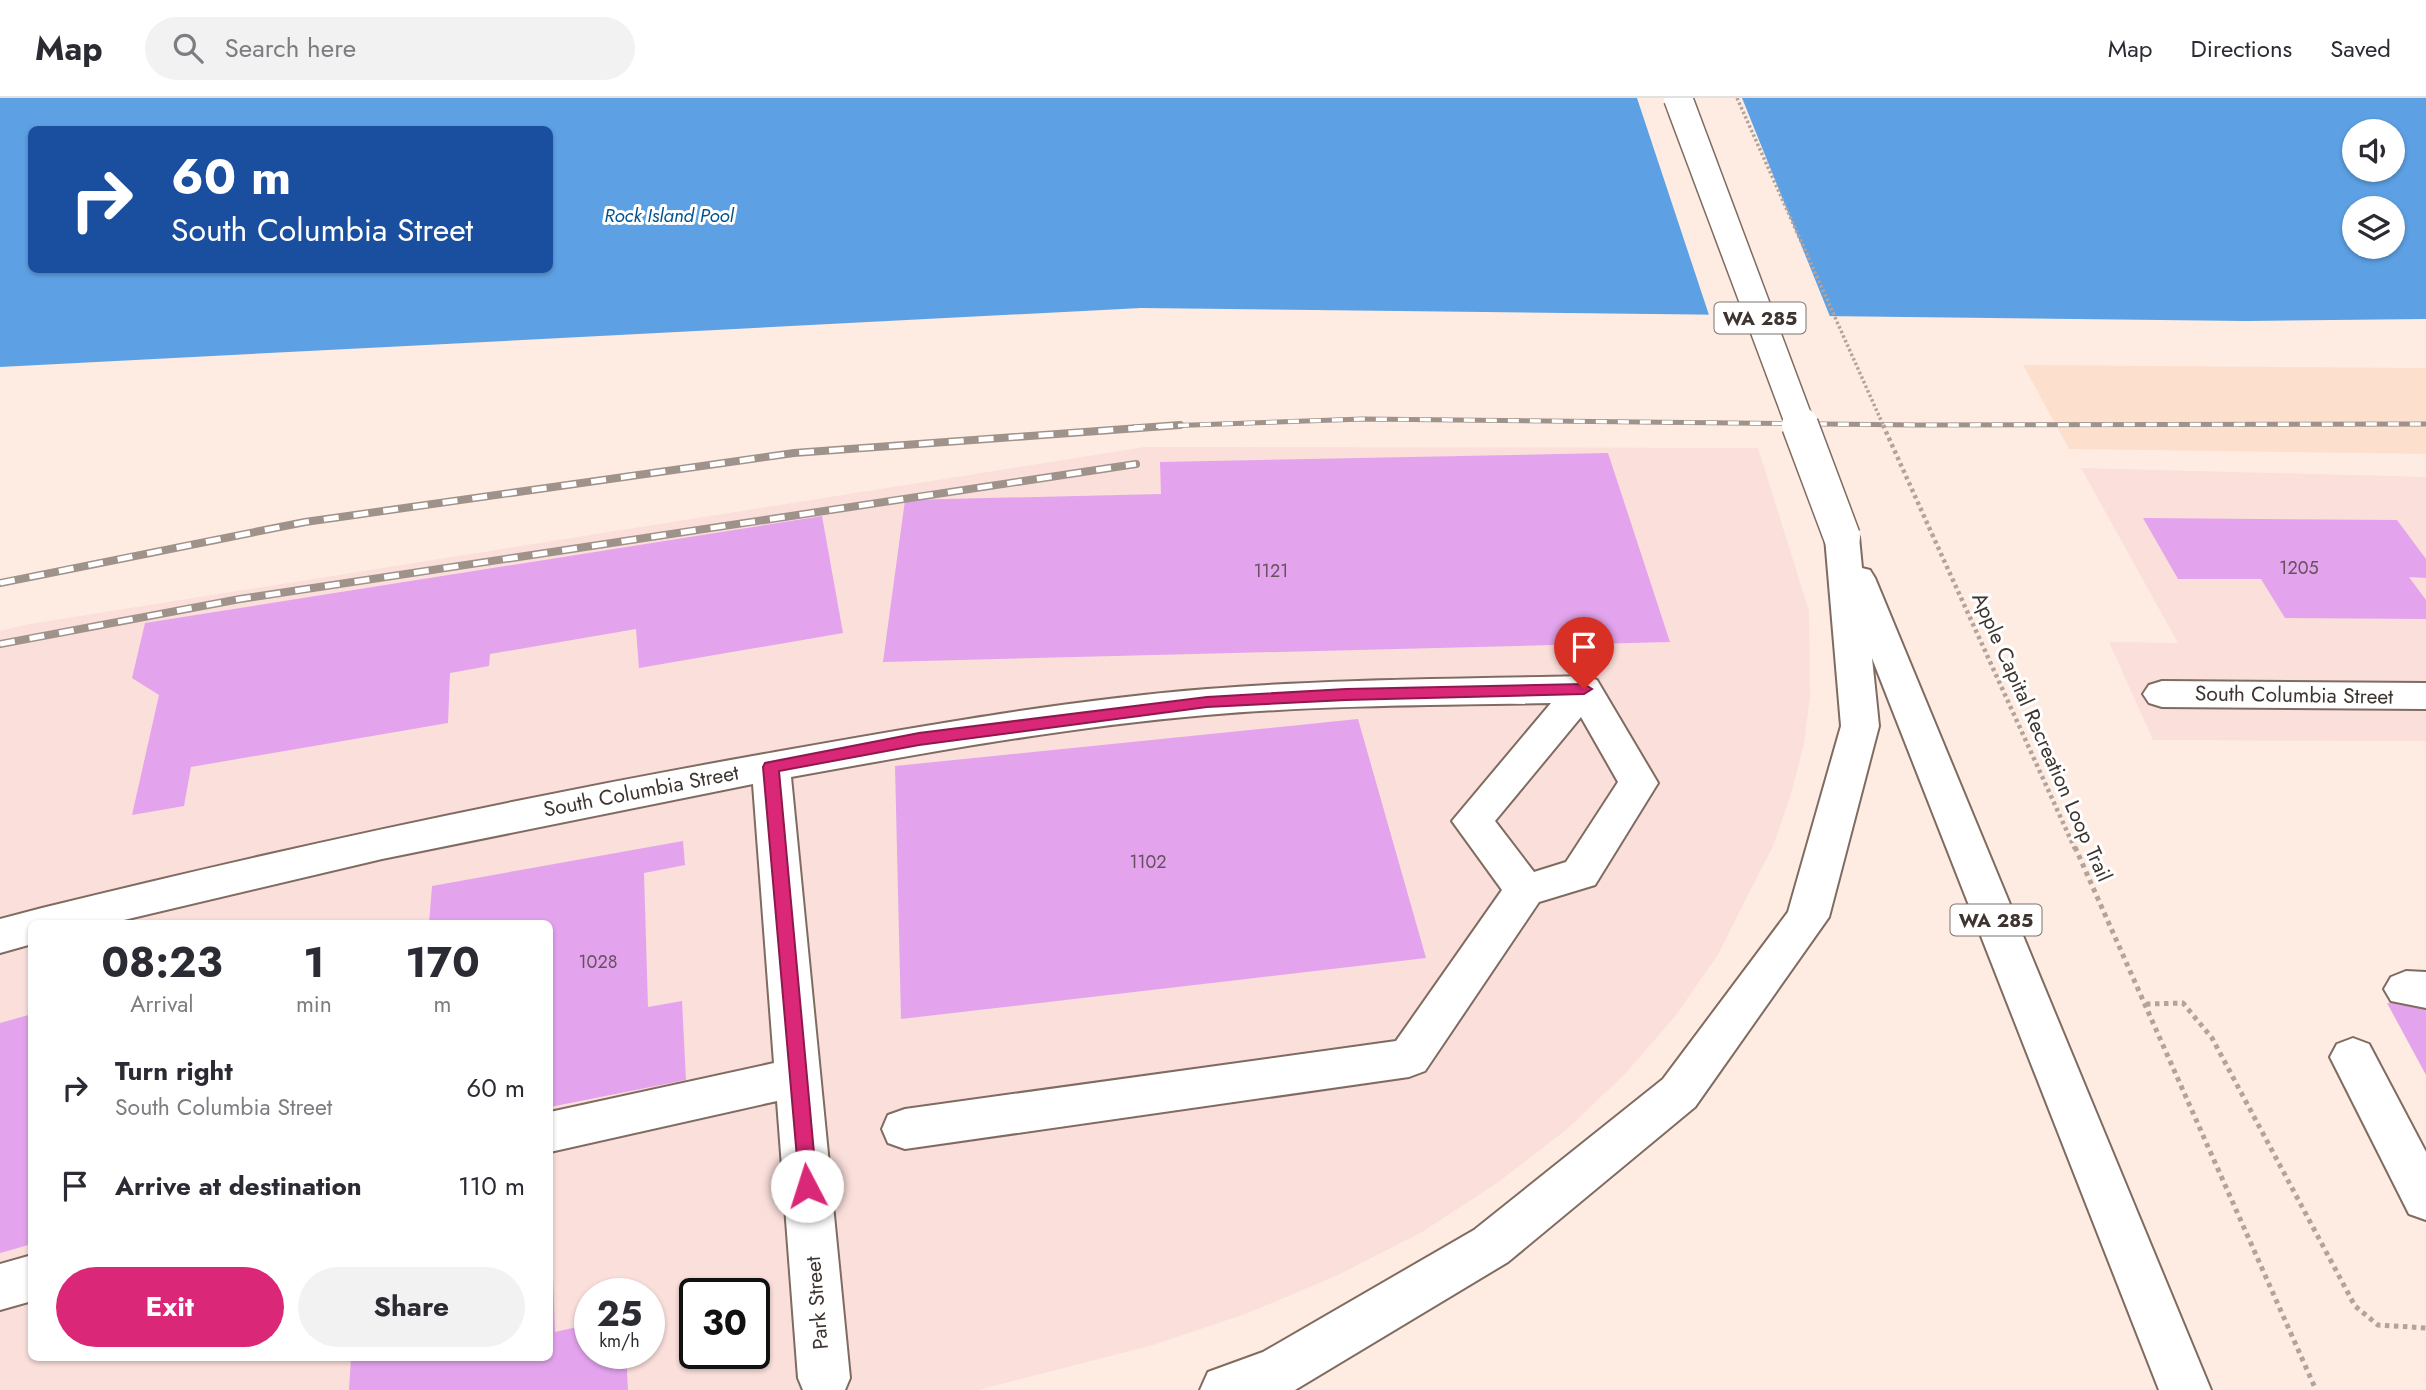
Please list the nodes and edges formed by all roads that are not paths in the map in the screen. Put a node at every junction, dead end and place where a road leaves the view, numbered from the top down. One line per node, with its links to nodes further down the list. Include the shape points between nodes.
1 (1678, 98): 2 (main road, WA 285, bridge)
2 (1842, 537): 19 (main road, via 1860,726 1808,917 1669,1102 1490,1245 1277,1372); 20 (main road, WA 285)
3 (1584, 689): 6 (main road, South Columbia Street, via 1207,702 919,739); 7 (main road, via 1472,821); 7 (main road, via 1638,783 1580,874)
4 (2162, 694): 5 (main road, South Columbia Street)
5 (2426, 696)
6 (771, 767): 8 (main road, South Columbia Street, via 343,850); 12 (main road, Park Street)
7 (1525, 890): 13 (main road, via 1409,1058)
8 (58, 920)
9 (28, 928): 10 (main road)
10 (0, 936)
11 (2353, 1057): 15 (main road)
12 (797, 1077): 14 (main road); 18 (main road, Park Street)
13 (905, 1129)
14 (553, 1131)
15 (2426, 1199)
16 (28, 1279): 17 (main road)
17 (0, 1287)
18 (824, 1378)
19 (1226, 1390)
20 (2185, 1390)

